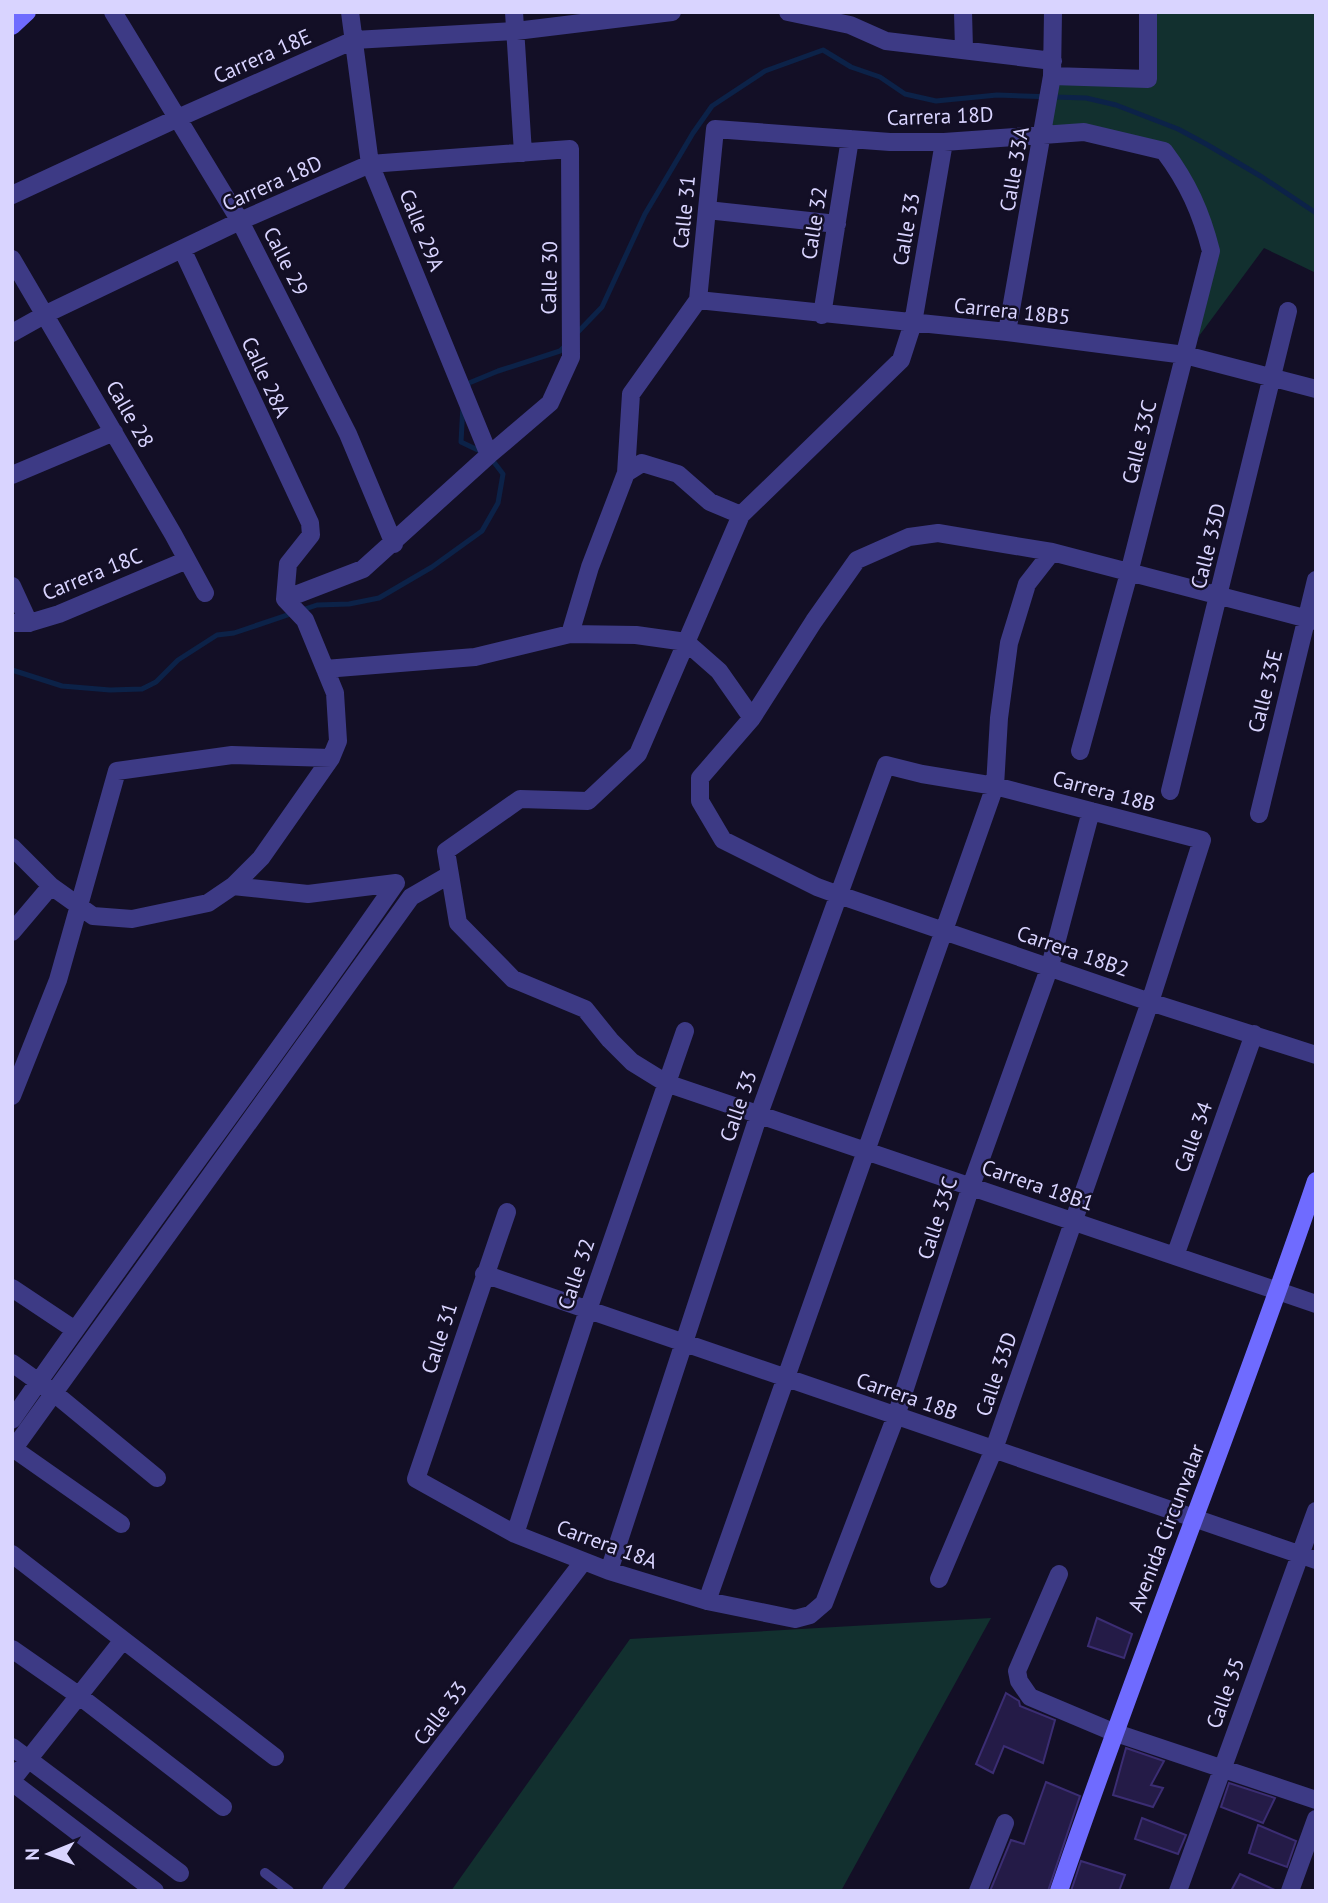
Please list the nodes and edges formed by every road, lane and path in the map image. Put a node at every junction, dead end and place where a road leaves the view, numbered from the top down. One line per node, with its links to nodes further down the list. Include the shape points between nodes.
1 (27, 12): 11 (main road)
2 (113, 12): 16 (street, Calle 29)
3 (350, 12): 13 (street, Calle 29A)
4 (514, 12): 12 (street)
5 (672, 12): 12 (street, Carrera 18E)
6 (788, 12): 10 (street)
7 (963, 12): 14 (street)
8 (1053, 12): 15 (street, Calle 33A)
9 (1148, 12): 15 (street, via 1148,79)
10 (851, 19): 14 (street, via 886,41)
11 (12, 26)
12 (516, 31): 13 (street, Carrera 18E); 23 (street)
13 (354, 40): 16 (street, Carrera 18E); 24 (street, Calle 29A)
14 (964, 49): 15 (street)
15 (1053, 68): 18 (street, Calle 33A)
16 (178, 118): 25 (street, Carrera 18E); 27 (street, Calle 29)
17 (715, 129): 19 (street, Carrera 18D); 26 (street, Calle 31)
18 (1043, 134): 20 (street, Carrera 18D); 22 (street, Carrera 18D, via 1084,132); 36 (street, Calle 33A)
19 (850, 139): 20 (street, Carrera 18D); 28 (street, Calle 32)
20 (944, 142): 35 (street, Calle 33)
21 (570, 149): 23 (street, Carrera 18D); 42 (street, Calle 30, via 570,357 550,403)
22 (1164, 151): 38 (street, Calle 33C, via 1184,177 1211,251)
23 (523, 153): 24 (street, Carrera 18D)
24 (370, 164): 27 (street, Carrera 18D); 42 (street, Calle 29A)
25 (12, 195)
26 (707, 210): 28 (street); 31 (street, Calle 31)
27 (240, 221): 29 (street, Carrera 18D); 46 (street, Calle 29, via 348,434)
28 (837, 224): 34 (street, Calle 32)
29 (182, 249): 33 (street, Carrera 18D); 54 (street, Calle 28A, via 310,523 311,535 288,564)
30 (12, 259): 33 (street, Calle 28)
31 (698, 300): 34 (street, Carrera 18B5); 43 (street, via 631,394)
32 (1288, 311): 39 (street, Calle 33D)
33 (46, 314): 37 (street, Carrera 18D); 41 (street, Calle 28)
34 (822, 315): 35 (street, Carrera 18B5)
35 (913, 323): 36 (street, Carrera 18B5); 45 (street, Calle 33, via 901,359)
36 (1007, 332): 38 (street, Carrera 18B5)
37 (12, 333)
38 (1185, 355): 39 (street, Carrera 18B5); 49 (street, Calle 33C)
39 (1273, 378): 40 (street, Carrera 18B5); 53 (street, Calle 33D)
40 (1316, 389)
41 (114, 432): 44 (street); 48 (street, Calle 28)
42 (489, 456): 46 (street)
43 (626, 474): 45 (street, via 642,463 678,474 710,502); 57 (street)
44 (12, 475)
45 (741, 515): 58 (street)
46 (394, 544): 54 (street, via 363,569)
47 (1052, 552): 49 (street, Carrera 18B2); 60 (street, Carrera 18B2, via 938,533 909,537 857,560); 63 (street, via 1027,584 1009,643)
48 (187, 560): 52 (street, Calle 28); 56 (street, Carrera 18C, via 60,614)
49 (1129, 573): 53 (street, Carrera 18B2); 61 (street, Calle 33C)
50 (1316, 580): 55 (street, Calle 33E)
51 (12, 586): 56 (street)
52 (205, 593)
53 (1219, 596): 55 (street, Carrera 18B2); 64 (street, Calle 33D)
54 (285, 599): 59 (street, via 304,620)
55 (1311, 620): 66 (street, Calle 33E)
56 (20, 623)
57 (570, 634): 58 (street, via 636,635); 59 (street, via 475,657)
58 (686, 642): 60 (street, via 719,671); 68 (street, via 638,754 588,801 520,799 446,851)
59 (325, 669): 62 (street, via 335,693 338,741)
60 (752, 718): 71 (street, Carrera 18B2, via 700,778 700,801 723,840)
61 (1080, 751)
62 (331, 758): 70 (street, via 261,858); 72 (street, via 232,755 117,771)
63 (995, 786): 65 (street, Carrera 18B); 71 (street, Calle 33, via 886,765); 73 (street)
64 (1170, 791)
65 (1091, 811): 75 (street, Calle 33C); 76 (street, Carrera 18B, via 1202,840)
66 (1259, 814)
67 (12, 847): 69 (street)
68 (449, 875): 80 (street, Carrera 18B1, via 458,923 513,979 585,1009 632,1062); 99 (street, via 411,897)
69 (51, 886): 72 (street); 74 (street)
70 (233, 886): 72 (street, via 208,903 132,919 93,916); 94 (street, via 308,894 396,883)
71 (839, 895): 73 (street, Carrera 18B2); 82 (street, Calle 33)
72 (80, 906): 81 (street, via 58,981)
73 (944, 931): 75 (street, Carrera 18B2); 83 (street)
74 (12, 932)
75 (1050, 966): 76 (street, Carrera 18B2); 85 (street, Calle 33C)
76 (1150, 1002): 78 (street, Carrera 18B2); 87 (street)
77 (685, 1031): 80 (street, Calle 32)
78 (1254, 1034): 79 (street, Carrera 18B2); 88 (street, Calle 34)
79 (1316, 1055)
80 (666, 1083): 82 (street, Carrera 18B1); 93 (street, Calle 32)
81 (12, 1096)
82 (759, 1114): 83 (street, Carrera 18B1); 95 (street, Calle 33)
83 (866, 1151): 85 (street, Carrera 18B1); 97 (street)
84 (1316, 1181): 91 (main road, Avenida Circunvalar)
85 (971, 1186): 87 (street, Carrera 18B1); 100 (street, Calle 33C)
86 (507, 1212): 89 (street, Calle 31)
87 (1073, 1221): 88 (street, Carrera 18B1); 103 (street, Calle 33D)
88 (1175, 1256): 91 (street, Carrera 18B1)
89 (484, 1274): 93 (street, Carrera 18B); 105 (street, Calle 31)
90 (12, 1288): 94 (street)
91 (1279, 1291): 92 (street, Carrera 18B1); 107 (main road, Avenida Circunvalar)
92 (1316, 1304)
93 (588, 1310): 95 (street, Carrera 18B); 109 (street, Calle 32)
94 (75, 1330): 98 (street)
95 (683, 1342): 97 (street, Carrera 18B); 113 (street, Calle 33)
96 (12, 1363): 98 (street)
97 (786, 1378): 100 (street, Carrera 18B); 116 (street)
98 (39, 1382): 99 (street); 101 (street)
99 (54, 1394): 102 (street); 104 (street)
100 (896, 1416): 103 (street, Carrera 18B); 117 (street, Calle 33C, via 824,1603 810,1615)
101 (12, 1420)
102 (13, 1450): 108 (street)
103 (993, 1450): 107 (street, Carrera 18B); 115 (street, Calle 33D)
104 (157, 1478)
105 (416, 1479): 109 (street, Carrera 18A)
106 (1316, 1511): 111 (street, Calle 35)
107 (1194, 1518): 111 (street, Carrera 18B); 121 (main road, Avenida Circunvalar)
108 (121, 1524)
109 (515, 1534): 112 (street, Carrera 18A)
110 (12, 1554): 118 (street)
111 (1308, 1558): 125 (street, Calle 35)
112 (583, 1562): 113 (street, Carrera 18A); 135 (street, Calle 33)
113 (609, 1571): 116 (street, Carrera 18A)
114 (1059, 1574): 121 (street, via 1017,1671 1019,1681 1030,1697)
115 (939, 1578)
116 (707, 1601): 117 (street, Carrera 18A)
117 (795, 1619)
118 (123, 1640): 120 (street); 123 (street)
119 (12, 1649): 120 (street)
120 (78, 1695): 124 (street); 128 (street)
121 (1113, 1732): 125 (street); 137 (main road, Avenida Circunvalar)
122 (12, 1747): 124 (street)
123 (275, 1757)
124 (30, 1760): 126 (street); 131 (street)
125 (1221, 1768): 127 (street); 138 (street, Calle 35)
126 (12, 1781): 133 (street)
127 (1316, 1800)
128 (223, 1807)
129 (1316, 1819): 139 (street)
130 (1005, 1823): 136 (street)
131 (180, 1872)
132 (265, 1873): 134 (lane)
133 (155, 1891)
134 (289, 1891)
135 (331, 1891)
136 (978, 1891)
137 (1059, 1891)
138 (1178, 1891)
139 (1290, 1891)

